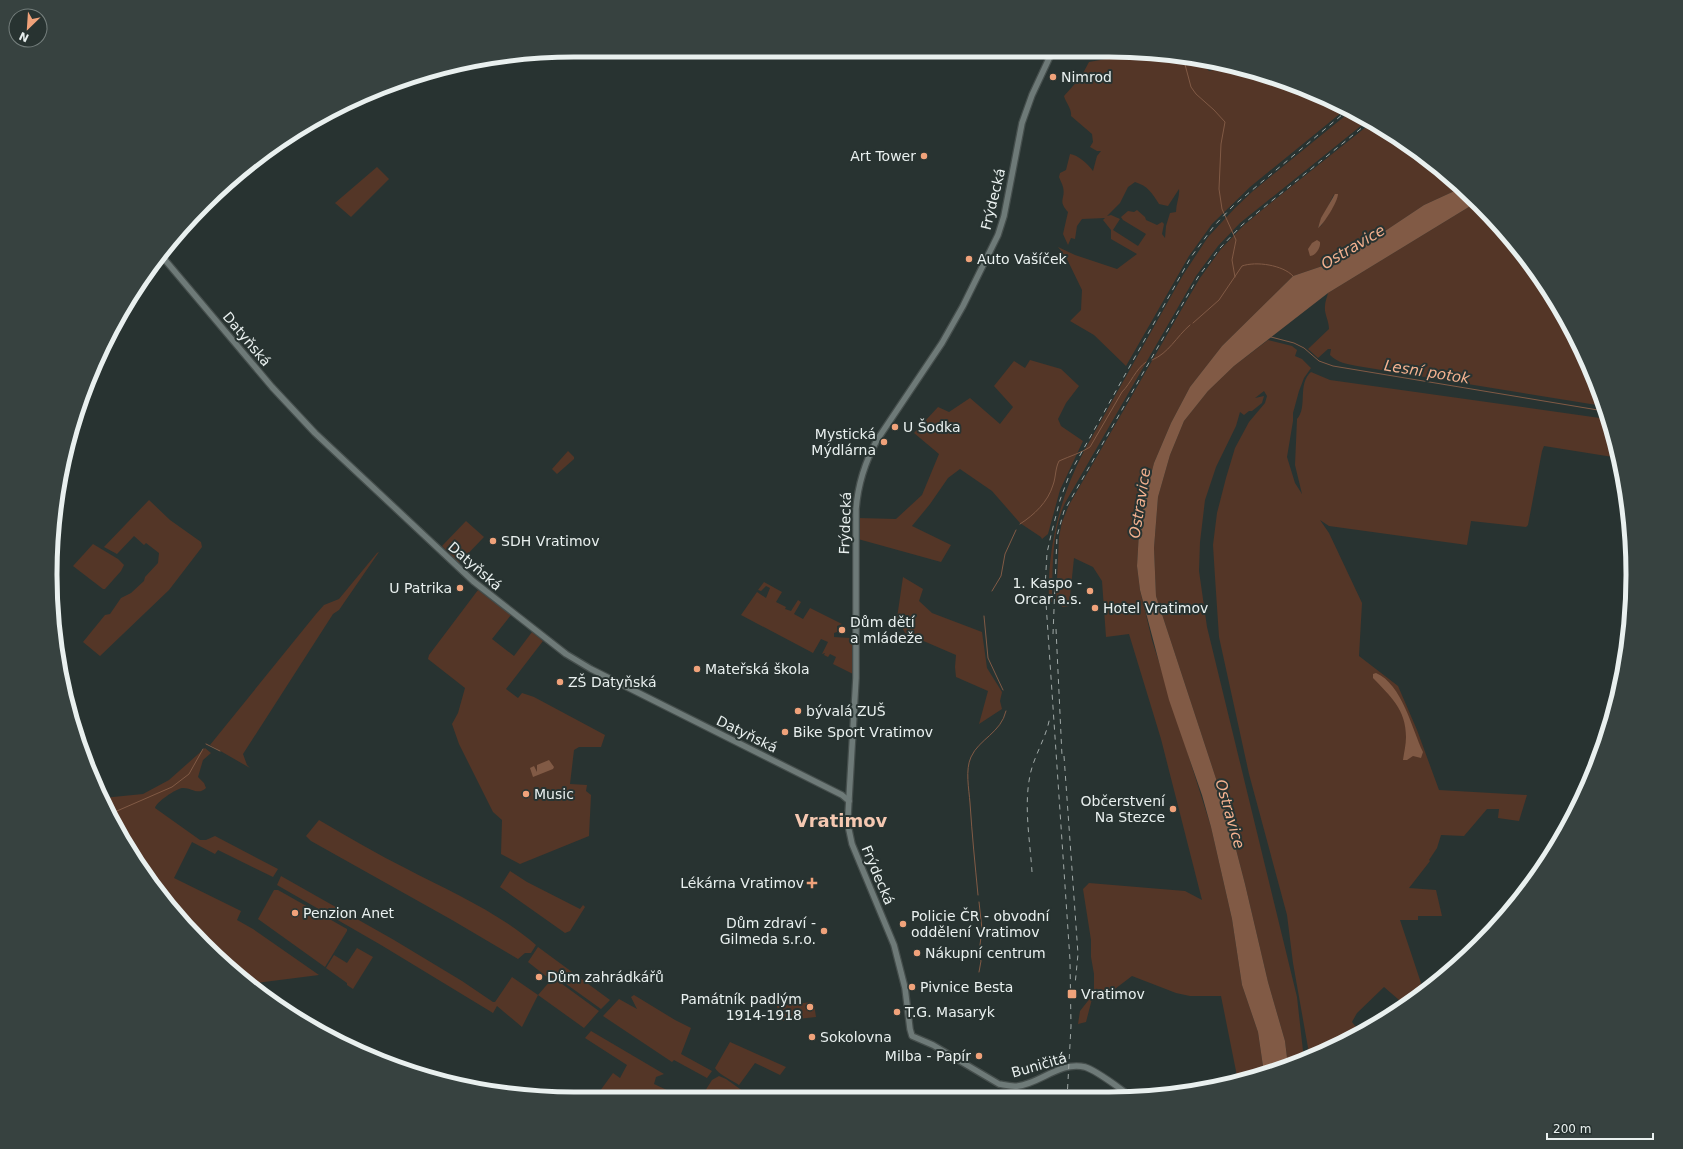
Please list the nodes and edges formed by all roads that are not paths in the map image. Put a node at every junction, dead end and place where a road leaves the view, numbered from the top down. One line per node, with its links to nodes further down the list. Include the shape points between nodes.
1 (1050, 57): 3 (main road, Frýdecká, via 1022,123 998,235 942,343 876,440 860,481 856,509 856,678)
2 (164, 259): 3 (main road, Datyňská, via 293,410 479,586 566,654 591,669 842,795)
3 (849, 801): 4 (main road, Frýdecká, via 849,830 852,844 894,945 905,988)
4 (910, 1033): 5 (main road, Buničitá, via 999,1084 1024,1084 1060,1069 1078,1066 1094,1071)
5 (1124, 1092)

